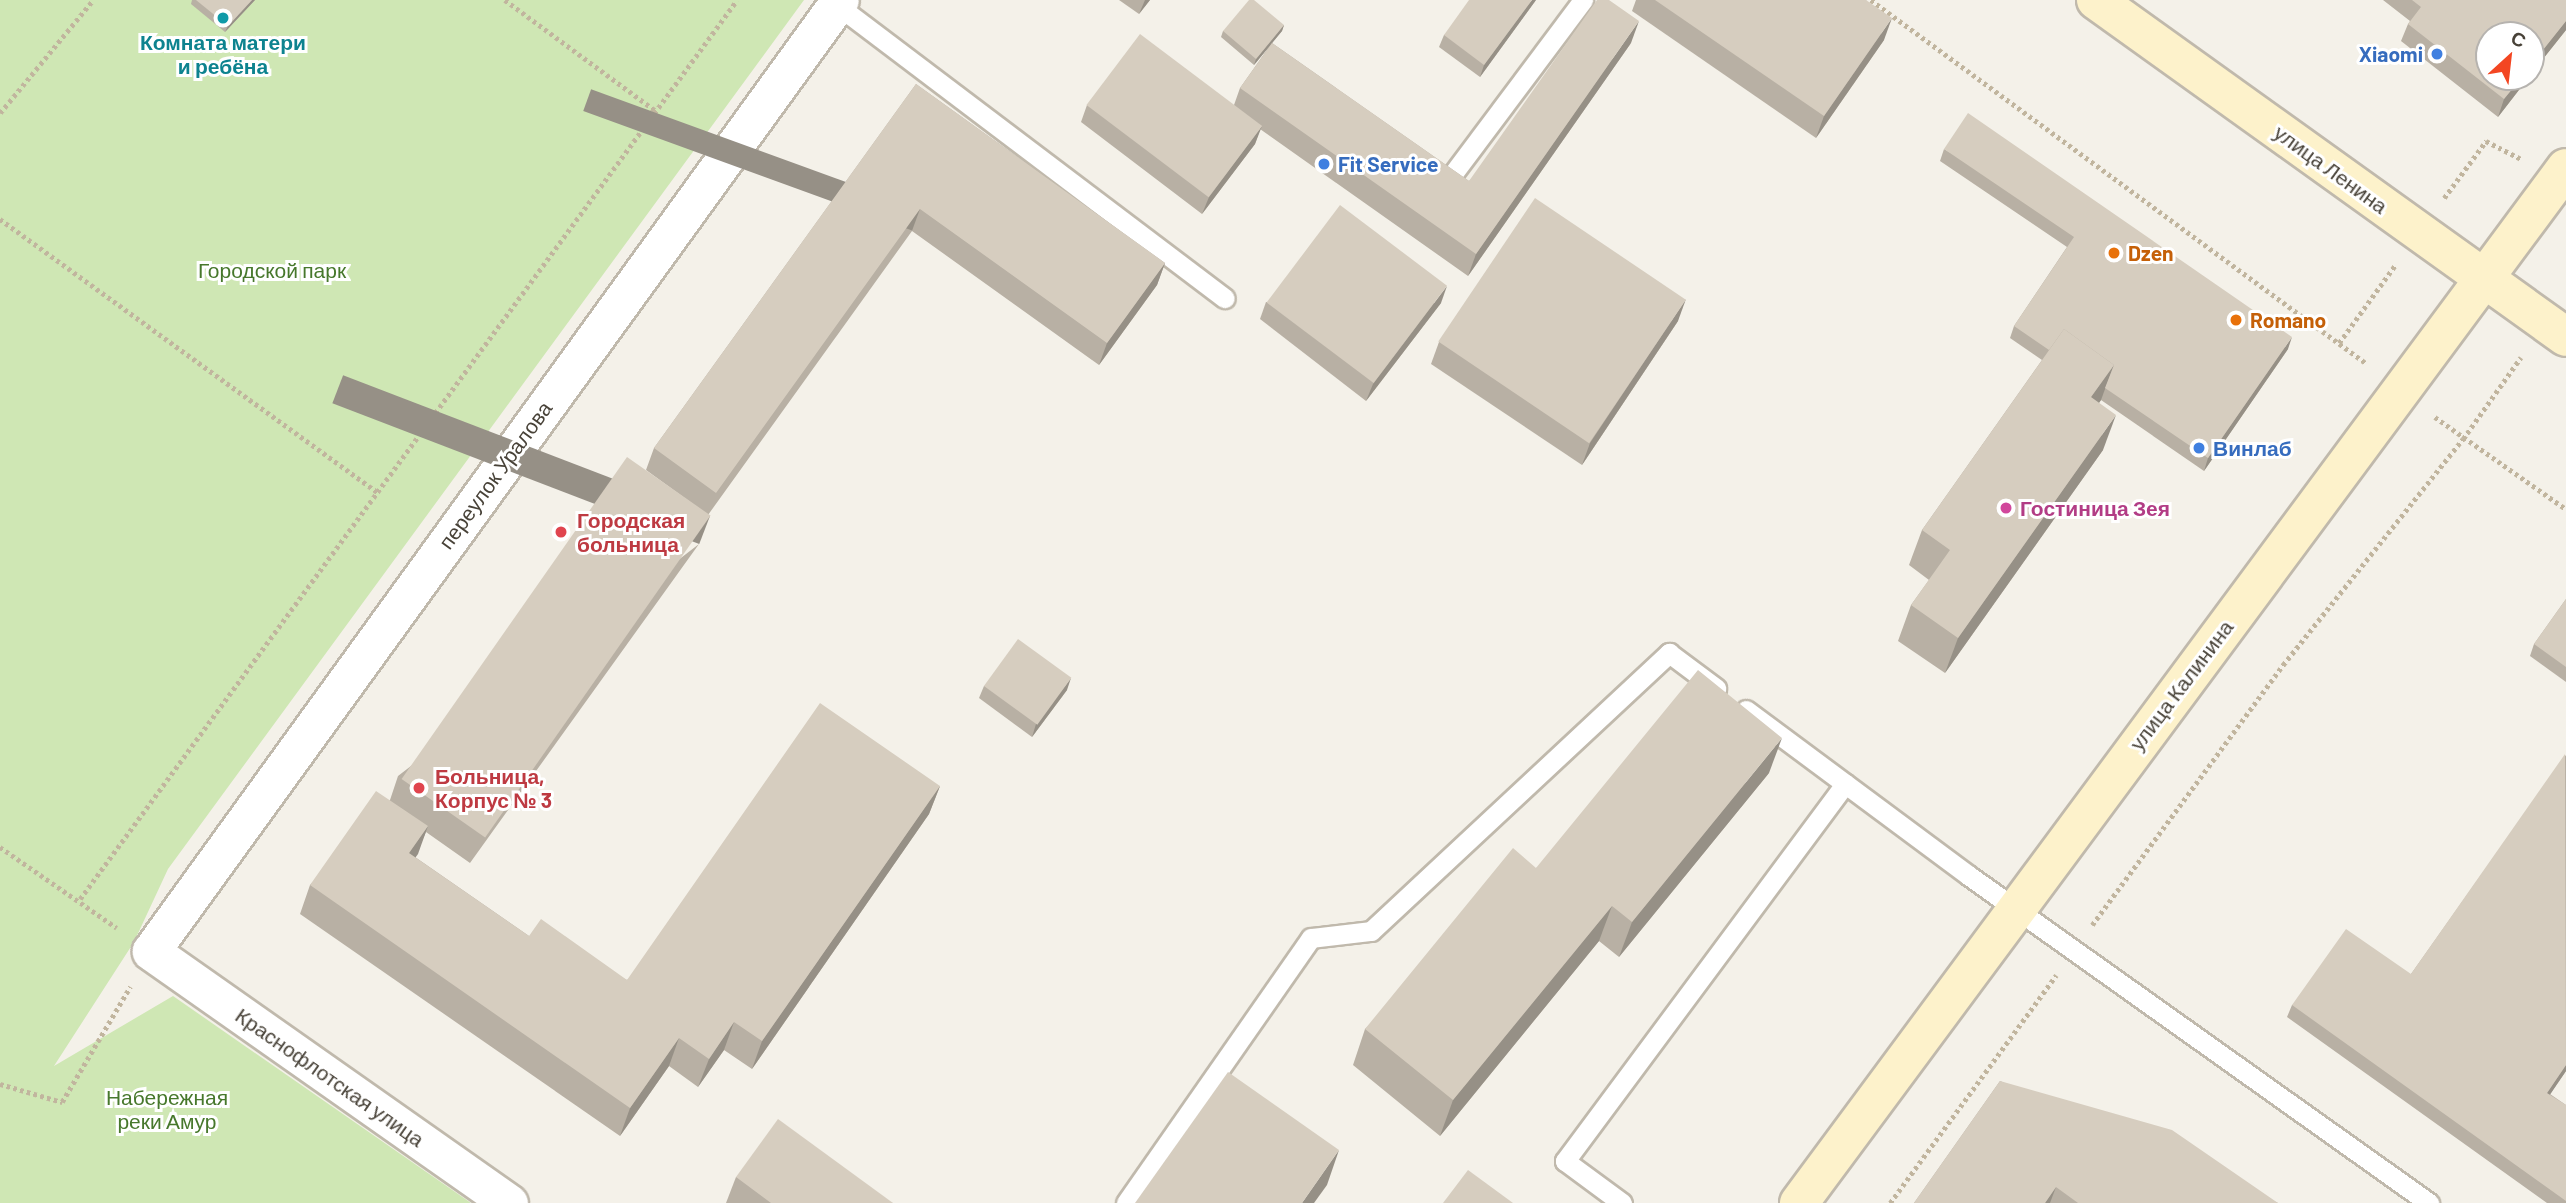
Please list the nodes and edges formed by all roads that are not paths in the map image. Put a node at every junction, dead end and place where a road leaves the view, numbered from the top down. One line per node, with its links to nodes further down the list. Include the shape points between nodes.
1 (1583, 0): 5 (lane)
2 (2096, 0): 6 (main road, улица Ленина)
3 (838, 2): 7 (lane); 11 (street, переулок Уралова)
4 (2566, 169): 6 (main road, улица Калинина)
5 (1452, 175)
6 (2484, 276): 8 (main road, улица Ленина); 10 (main road, улица Калинина)
7 (1225, 298)
8 (2556, 330)
9 (1844, 784): 10 (lane); 13 (lane, via 1669,653 1371,931 1311,938); 14 (lane, via 1565,1161)
10 (2016, 909): 15 (main road, улица Калинина); 16 (lane)
11 (137, 942): 12 (street, Краснофлотская улица)
12 (509, 1203)
13 (1126, 1203)
14 (1622, 1203)
15 (1799, 1203)
16 (2429, 1203)

